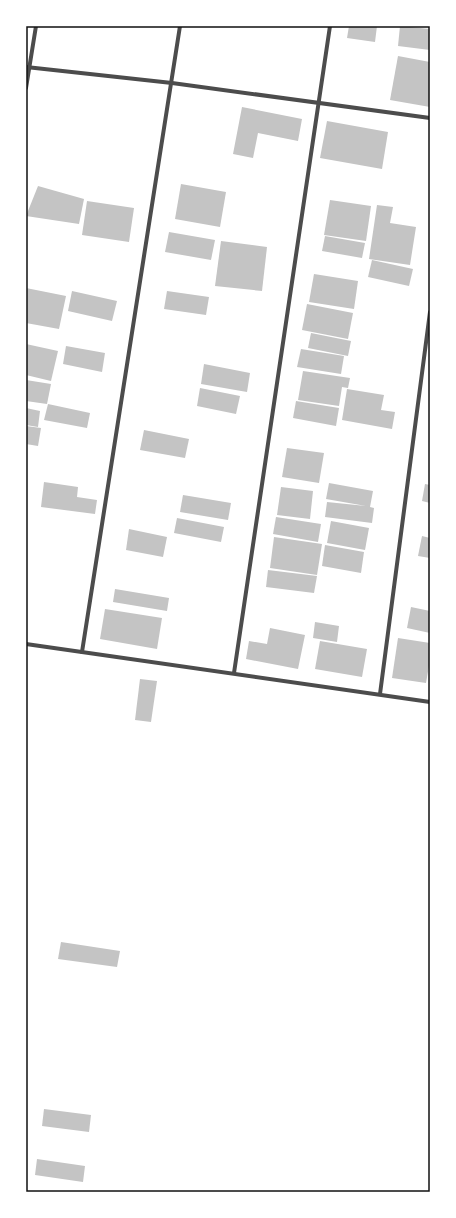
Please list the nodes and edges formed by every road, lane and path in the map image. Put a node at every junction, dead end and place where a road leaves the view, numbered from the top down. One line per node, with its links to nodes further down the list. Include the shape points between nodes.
1 (36, 26): 4 (street)
2 (180, 26): 5 (street)
3 (330, 26): 7 (street)
4 (28, 67): 5 (street); 6 (street)
5 (172, 83): 7 (street); 11 (street)
6 (26, 88)
7 (318, 104): 8 (street); 12 (street)
8 (430, 118)
9 (430, 312): 13 (street)
10 (26, 644): 11 (street)
11 (82, 652): 12 (street)
12 (234, 673): 13 (street)
13 (380, 694): 14 (street)
14 (430, 702)

